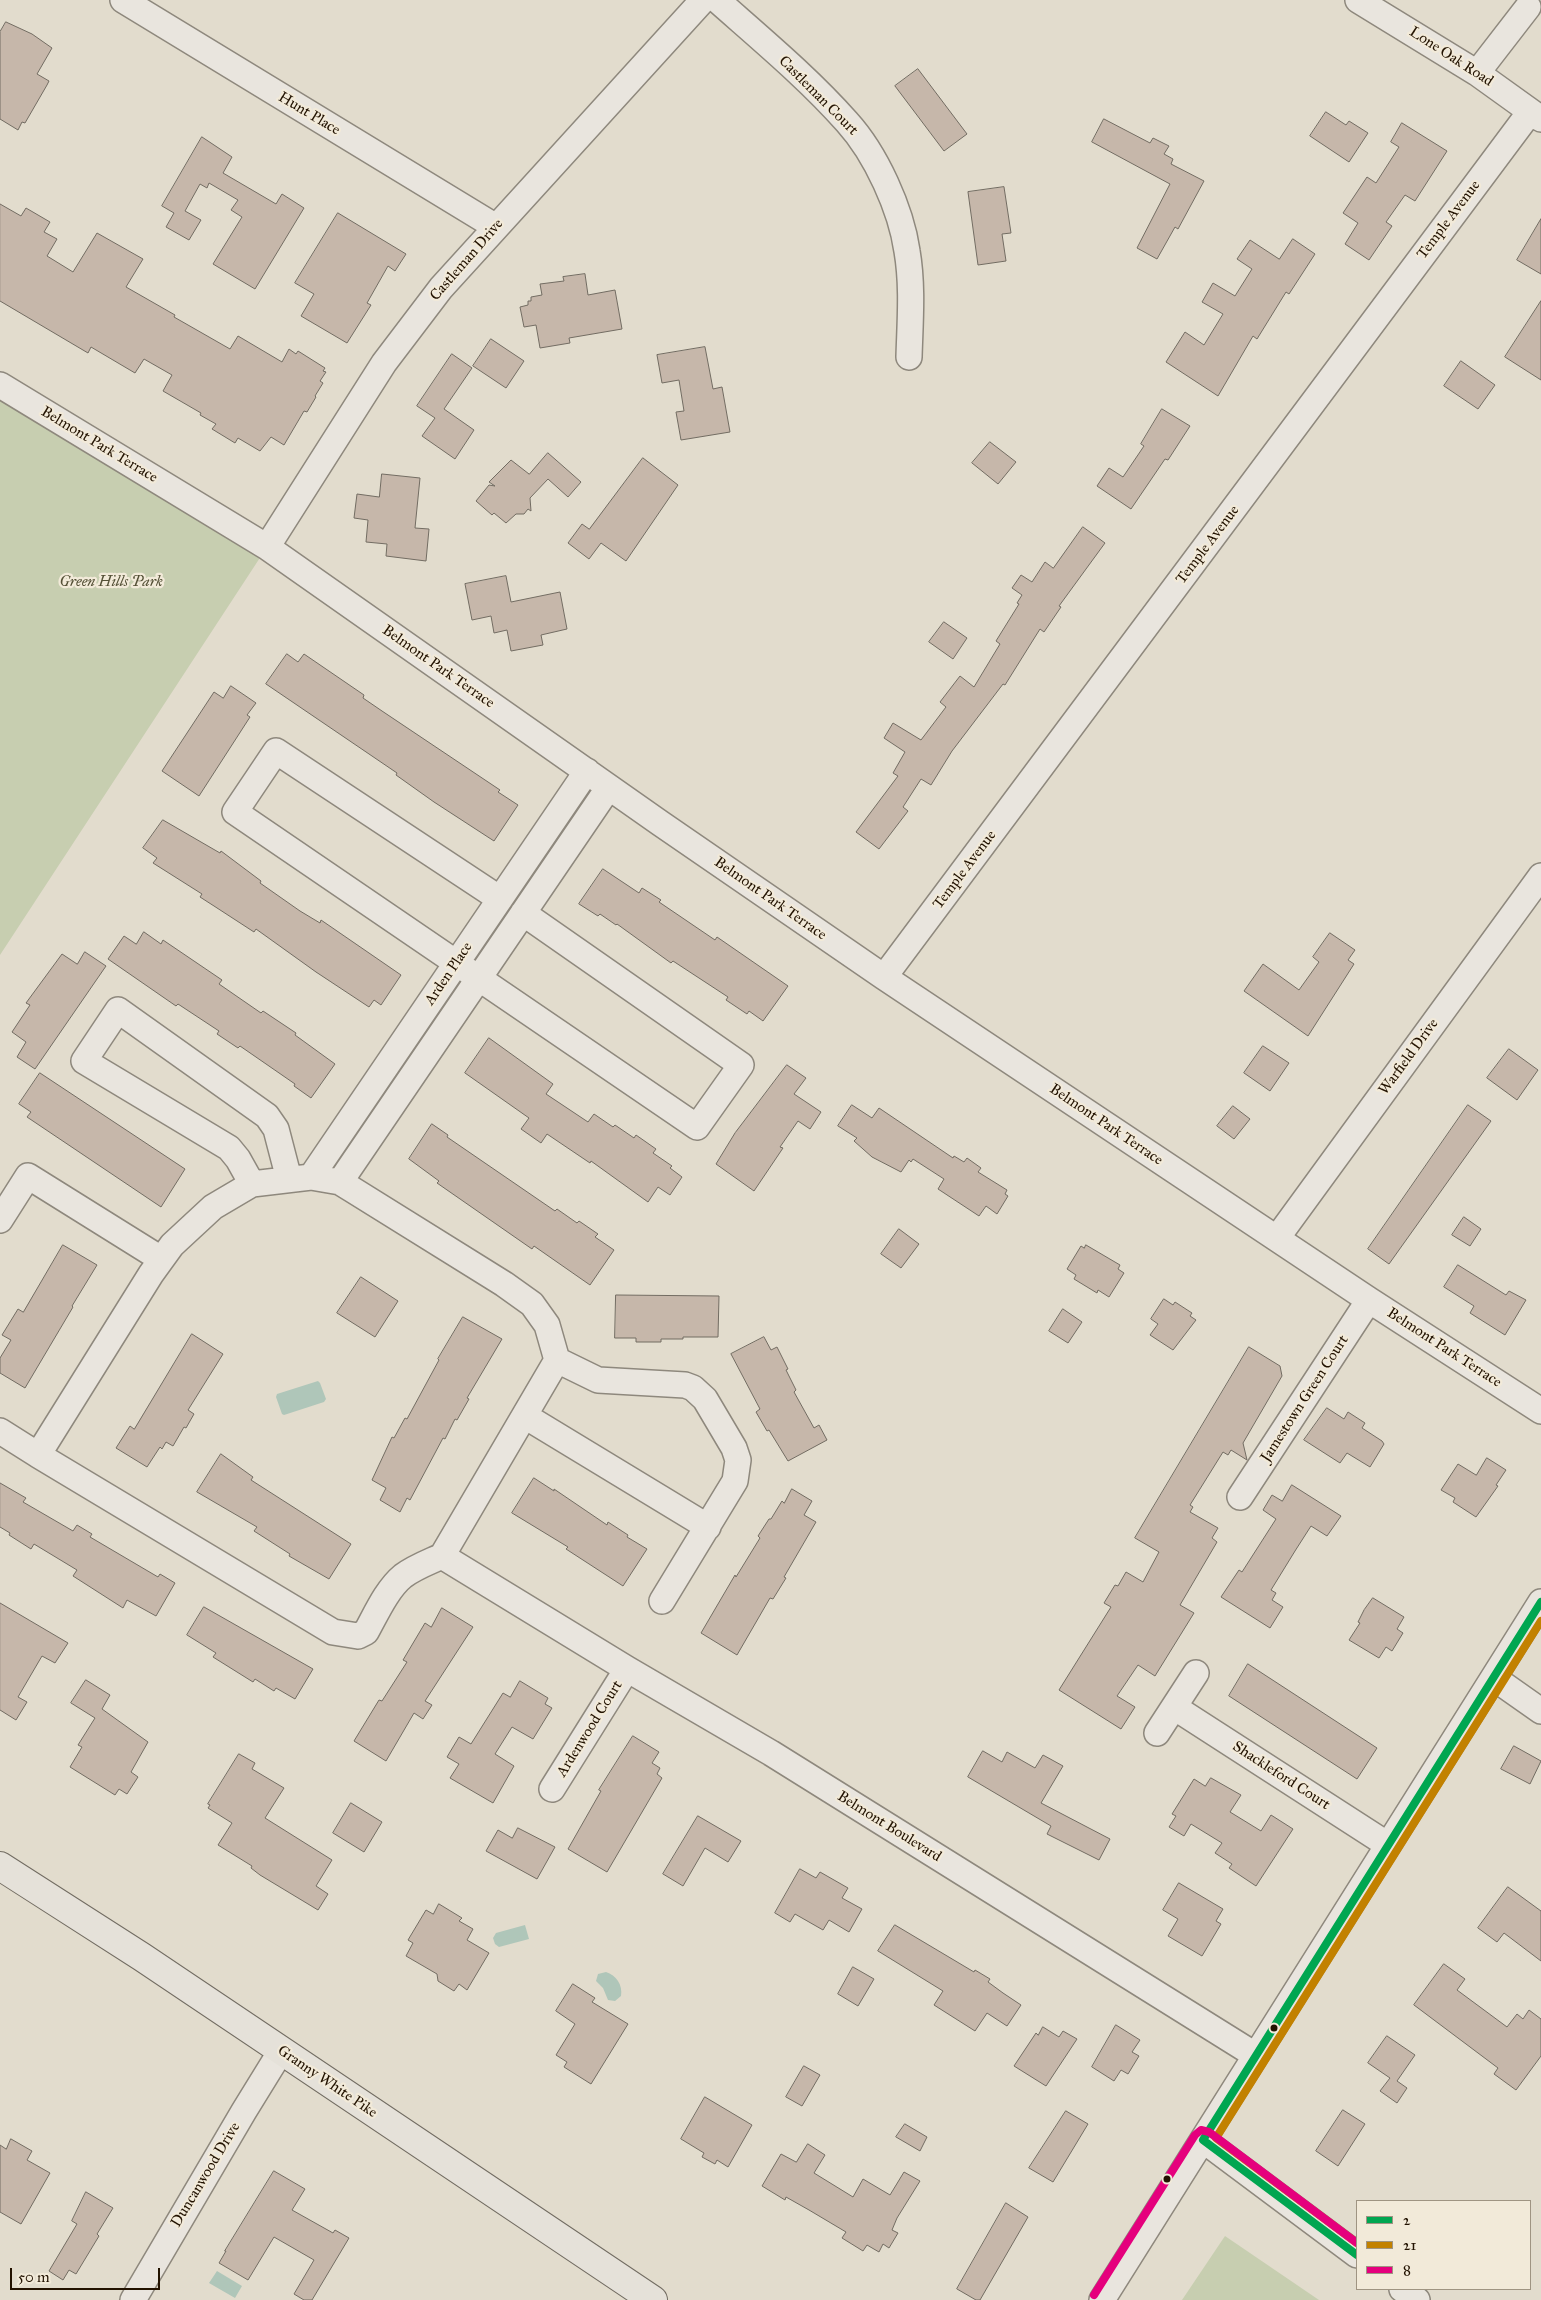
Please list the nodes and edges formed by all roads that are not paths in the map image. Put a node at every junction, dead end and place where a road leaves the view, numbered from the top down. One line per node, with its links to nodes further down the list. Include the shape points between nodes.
1 (123, 0): 8 (street, Hunt Place)
2 (703, 0): 8 (street, Castleman Drive)
3 (717, 0): 9 (street, Castleman Court, via 827,101 848,122 871,154 899,216 907,251 911,294)
4 (1358, 0): 6 (street, Lone Oak Road)
5 (1528, 7): 6 (street)
6 (1478, 73): 7 (street, Lone Oak Road)
7 (1535, 116): 18 (street, Temple Avenue)
8 (496, 227): 11 (street, Castleman Drive, via 441,288 384,363)
9 (909, 357)
10 (0, 385): 11 (street, Belmont Park Terrace)
11 (267, 547): 12 (street, Belmont Park Terrace)
12 (587, 771): 13 (street, Belmont Park Terrace); 15 (street, Arden Place)
13 (609, 787): 16 (street, Arden Place); 18 (street, Belmont Park Terrace)
14 (1541, 876): 24 (street, Warfield Drive)
15 (500, 900): 17 (street, Arden Place); 17 (street, via 276,751 235,812)
16 (523, 913): 19 (street, Arden Place); 19 (street, via 741,1065 698,1127)
17 (457, 962): 19 (street); 20 (street, Arden Place)
18 (884, 977): 24 (street, Belmont Park Terrace)
19 (479, 978): 21 (street, Arden Place)
20 (300, 1178): 21 (street); 22 (street); 22 (street, via 267,1116 118,1010 84,1061 229,1148)
21 (340, 1182): 27 (street, via 532,1304 547,1325)
22 (252, 1184): 25 (street, via 223,1200 198,1220)
23 (0, 1220): 25 (street, via 28,1176)
24 (1276, 1238): 26 (street, Belmont Park Terrace)
25 (162, 1259): 31 (street)
26 (1369, 1300): 28 (street, Belmont Park Terrace); 32 (street, Jamestown Green Court)
27 (557, 1360): 29 (street); 33 (street, via 598,1380 685,1385 699,1392 734,1448 738,1460 735,1481)
28 (1541, 1411)
29 (524, 1416): 33 (street); 34 (street)
30 (0, 1431): 31 (street)
31 (38, 1455): 34 (street, via 333,1632 358,1636 366,1632 399,1580 415,1568)
32 (1240, 1496)
33 (708, 1527): 35 (street)
34 (442, 1556): 37 (street, Belmont Boulevard)
35 (662, 1602)
36 (1541, 1602): 39 (street)
37 (627, 1669): 43 (street, Ardenwood Court); 47 (street, Belmont Boulevard, via 771,1753)
38 (1196, 1673): 40 (street)
39 (1494, 1678): 41 (street); 44 (street)
40 (1174, 1707): 42 (street); 44 (street, Shackleford Court)
41 (1541, 1711)
42 (1156, 1733)
43 (552, 1789)
44 (1388, 1845): 47 (street)
45 (0, 1866): 46 (main road, Granny White Pike)
46 (281, 2051): 51 (street, Duncanwood Drive); 52 (main road, Granny White Pike)
47 (1255, 2055): 48 (street)
48 (1203, 2140): 49 (street); 53 (street)
49 (1356, 2254)
50 (1403, 2290): 54 (street)
51 (133, 2300)
52 (653, 2300)
53 (1102, 2300)
54 (1417, 2300)

